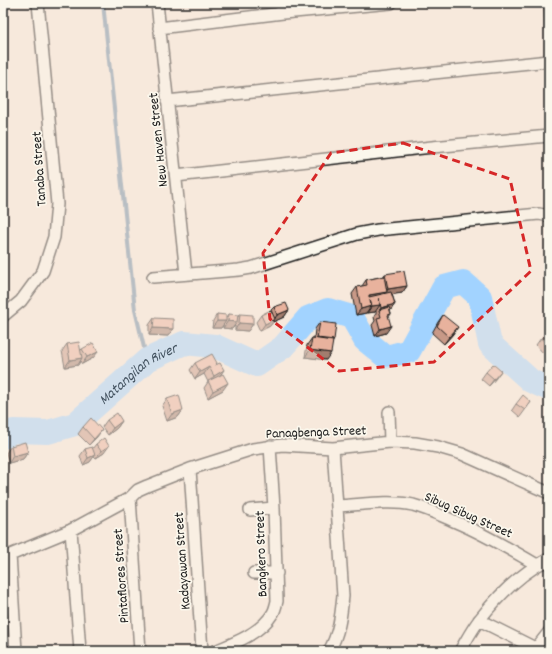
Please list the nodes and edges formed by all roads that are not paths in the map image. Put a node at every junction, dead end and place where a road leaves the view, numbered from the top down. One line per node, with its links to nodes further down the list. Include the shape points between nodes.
1 (38, 3): 13 (street, Tanaba Street, via 57,204 54,237 43,271 21,301)
2 (157, 3): 5 (street, New Haven Street)
3 (391, 3): 4 (street)
4 (282, 8): 5 (street)
5 (159, 28): 7 (street, New Haven Street)
6 (549, 61): 7 (street)
7 (167, 101): 9 (street, New Haven Street)
8 (549, 136): 9 (street)
9 (176, 176): 11 (street, New Haven Street)
10 (549, 216): 11 (street, via 539,214 378,230 357,234 251,268)
11 (186, 274): 12 (street)
12 (153, 277)
13 (3, 316)
14 (389, 412): 15 (street)
15 (390, 442): 17 (street, Panagbenga Street); 19 (street, Panagbenga Street, via 415,443 462,454)
16 (270, 446): 17 (street, Panagbenga Street); 18 (street, Panagbenga Street); 22 (street, Bangkero Street)
17 (333, 448): 21 (street)
18 (190, 469): 20 (street, Panagbenga Street, via 138,490); 36 (street, Kadayawan Street)
19 (549, 493)
20 (130, 498): 24 (street, Panagbenga Street); 35 (street, Pintaflores Street)
21 (337, 506): 27 (street, Sibug Sibug Street, via 393,503 413,505 470,528); 38 (street, via 343,596 341,617)
22 (274, 508): 23 (street); 29 (street, Bangkero Street)
23 (250, 510)
24 (71, 530): 25 (street, Panagbenga Street); 34 (street)
25 (6, 557): 33 (street)
26 (549, 559): 27 (street)
27 (537, 565): 30 (street, via 514,583)
28 (254, 573): 29 (street)
29 (277, 573): 37 (street, Bangkero Street, via 277,601 273,613 240,642)
30 (479, 620): 32 (street); 39 (street)
31 (549, 632): 32 (street)
32 (537, 650)
33 (16, 651)
34 (80, 651)
35 (140, 651)
36 (202, 651)
37 (214, 651)
38 (329, 651)
39 (460, 651)

